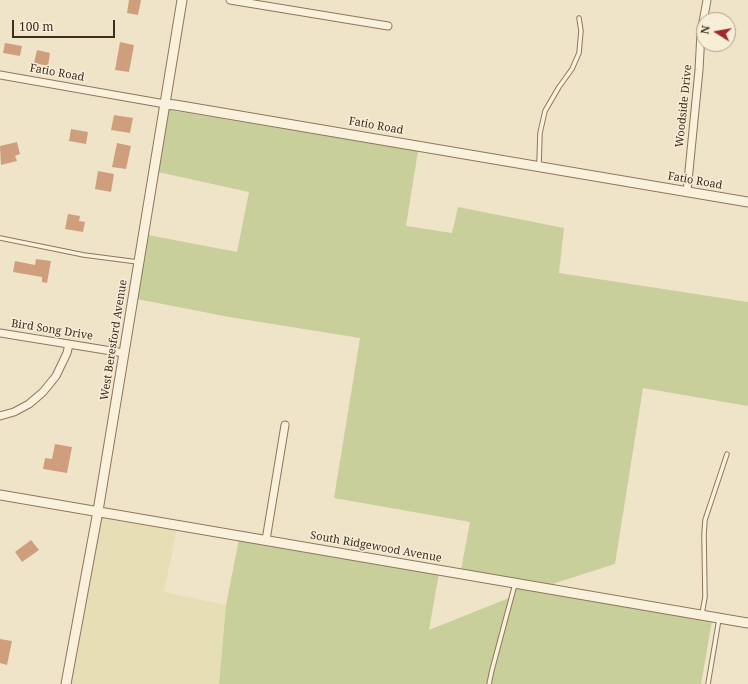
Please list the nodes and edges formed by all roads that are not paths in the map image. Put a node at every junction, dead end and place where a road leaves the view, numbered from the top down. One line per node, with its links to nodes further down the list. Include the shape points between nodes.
1 (182, 0): 7 (street, West Beresford Avenue)
2 (230, 0): 5 (street)
3 (707, 0): 9 (street, Woodside Drive, via 701,33)
4 (579, 18): 8 (lane, via 579,53 572,69 545,111 540,133)
5 (388, 26)
6 (0, 75): 7 (street, Fatio Road)
7 (165, 104): 8 (street, Fatio Road); 12 (street, West Beresford Avenue)
8 (539, 166): 9 (street, Fatio Road)
9 (687, 191): 10 (street, Fatio Road)
10 (748, 202)
11 (0, 238): 12 (lane)
12 (139, 263): 15 (street, West Beresford Avenue)
13 (0, 333): 14 (street, Bird Song Drive)
14 (70, 344): 15 (street, Bird Song Drive); 16 (street, via 56,376 43,392 29,404)
15 (124, 354): 20 (street, West Beresford Avenue)
16 (0, 416)
17 (285, 425): 21 (street)
18 (726, 454): 23 (lane, via 705,520 705,597)
19 (0, 495): 20 (street, South Ridgewood Avenue)
20 (98, 511): 21 (street, South Ridgewood Avenue); 26 (street, West Beresford Avenue)
21 (266, 540): 22 (street, South Ridgewood Avenue)
22 (515, 583): 23 (street, South Ridgewood Avenue); 27 (lane)
23 (702, 615): 24 (street, South Ridgewood Avenue)
24 (719, 618): 25 (street, South Ridgewood Avenue); 28 (lane)
25 (748, 623)
26 (66, 684)
27 (489, 684)
28 (708, 684)

